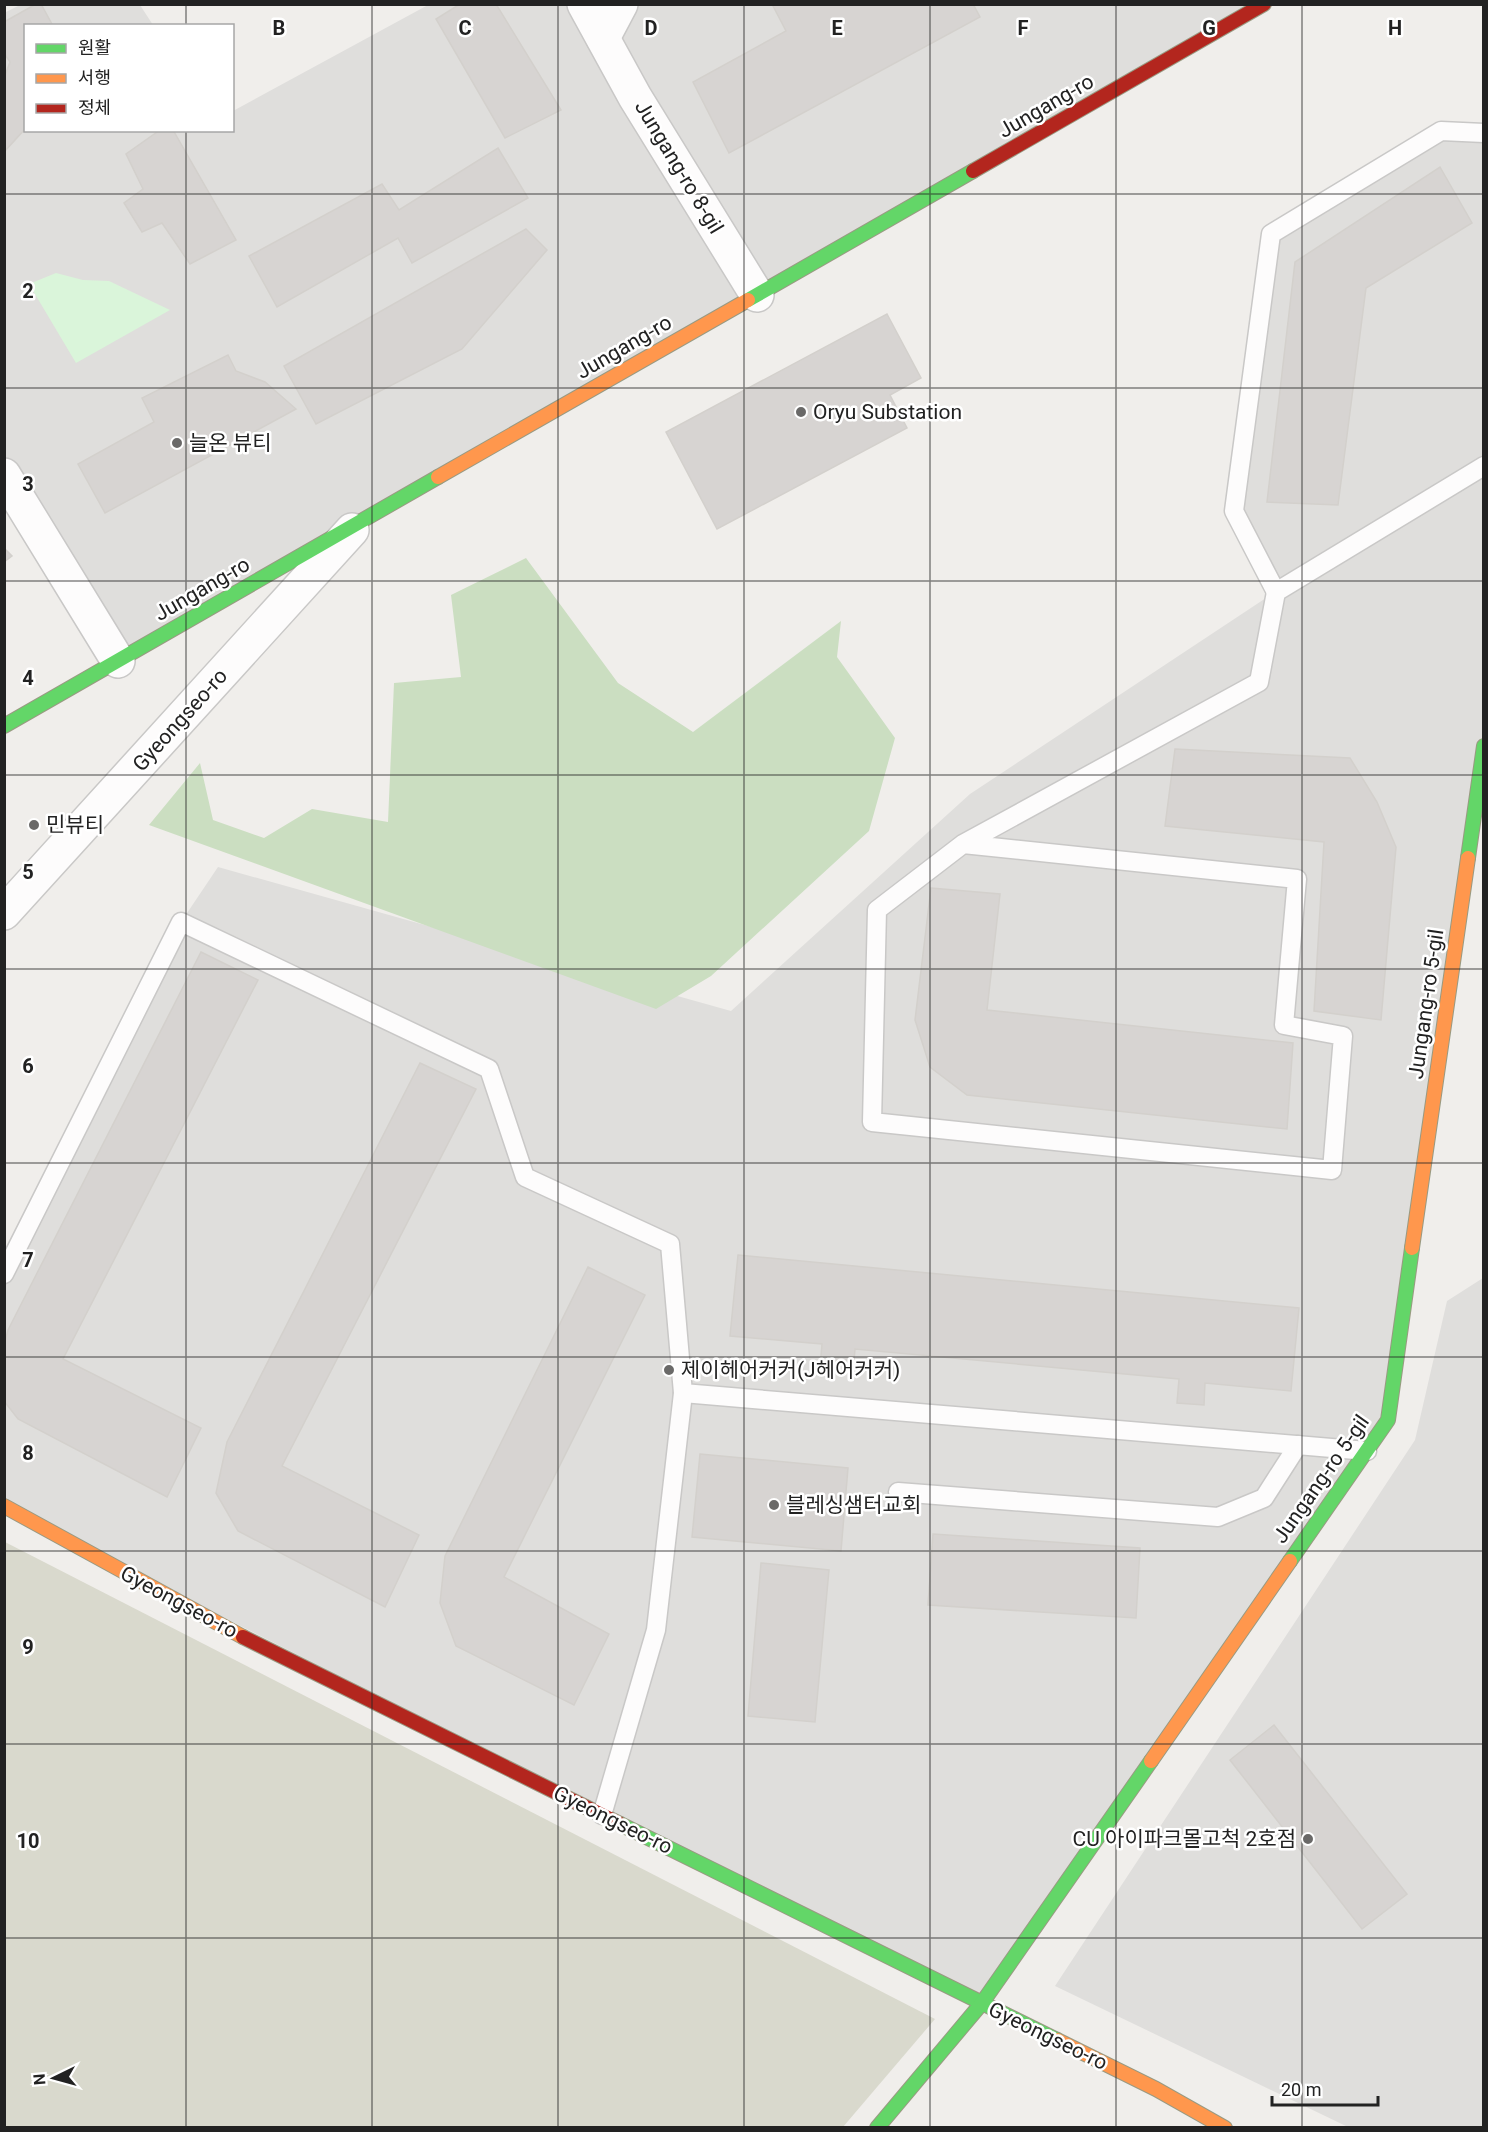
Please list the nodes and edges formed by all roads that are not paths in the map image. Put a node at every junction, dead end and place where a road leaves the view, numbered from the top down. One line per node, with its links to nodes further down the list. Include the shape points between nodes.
1 (584, 4): 4 (street, Jungang-ro 8-gil)
2 (621, 4): 4 (street)
3 (1264, 4): 6 (main road, Jungang-ro)
4 (603, 38): 6 (street, Jungang-ro 8-gil)
5 (1484, 133): 10 (lane, via 1441,131 1271,234 1234,511)
6 (757, 295): 9 (main road, Jungang-ro)
7 (1484, 466): 10 (lane)
8 (4, 475): 11 (street)
9 (355, 526): 11 (main road, Jungang-ro); 15 (street, Gyeongseo-ro)
10 (1276, 592): 14 (lane, via 1259,682)
11 (118, 661): 12 (main road, Jungang-ro)
12 (4, 726)
13 (1484, 746): 19 (main road, Jungang-ro 5-gil, via 1388,1420)
14 (963, 844): 14 (lane, via 878,910 872,1122 1332,1170 1343,1036 1284,1025 1297,879)
15 (4, 913)
16 (4, 1274): 17 (lane, via 182,922 489,1069 525,1177 670,1244)
17 (683, 1393): 18 (lane); 22 (lane, via 656,1630)
18 (1298, 1445): 19 (lane); 20 (lane, via 1264,1498 1218,1517)
19 (1367, 1451): 23 (main road, Jungang-ro 5-gil)
20 (898, 1492)
21 (4, 1506): 22 (main road, Gyeongseo-ro, via 211,1621)
22 (602, 1815): 23 (main road, Gyeongseo-ro)
23 (982, 2003): 24 (main road, Jungang-ro 5-gil); 25 (main road, Gyeongseo-ro)
24 (877, 2127)
25 (1225, 2127)

